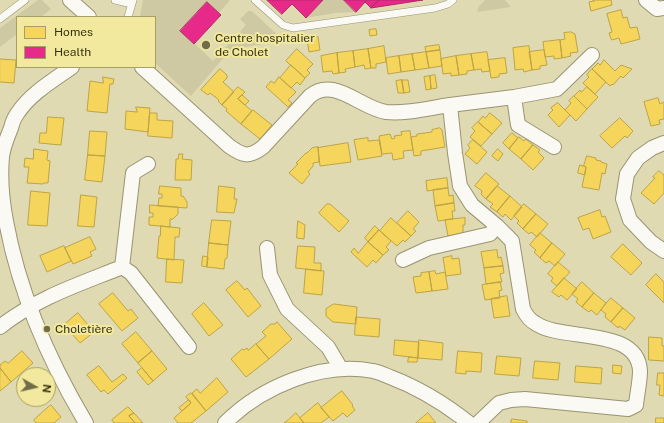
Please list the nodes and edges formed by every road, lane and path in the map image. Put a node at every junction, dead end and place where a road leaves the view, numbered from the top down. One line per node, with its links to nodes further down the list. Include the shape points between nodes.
1 (25, 0): 11 (lane)
2 (70, 0): 9 (street)
3 (115, 0): 7 (lane)
4 (255, 0): 5 (lane, via 282,25 293,28 434,8)
5 (453, 0)
6 (646, 0): 8 (street, via 657,8)
7 (133, 2): 10 (lane)
8 (664, 8)
9 (88, 16)
10 (128, 16)
11 (0, 19)
12 (592, 55): 15 (street, via 557,89)
13 (71, 68): 17 (street, via 37,92 16,115)
14 (143, 68): 16 (street, via 229,146 245,154 254,153 263,147 316,91 336,90 385,112)
15 (514, 97): 16 (street); 19 (street, via 518,125)
16 (450, 105): 21 (street, via 460,186 472,205)
17 (3, 140): 26 (street, via 0,179 3,203 11,246)
18 (664, 144): 23 (street, via 652,148 638,158 627,174 623,199 630,220 651,242)
19 (554, 147)
20 (148, 164): 25 (street, via 133,173)
21 (497, 226): 24 (street, via 490,234 429,248); 33 (street, via 512,242 523,309 529,319 547,328 624,345 636,357 640,370 636,405 628,409 525,399 511,400 499,404)
22 (267, 248): 29 (street, via 270,275 286,308 328,347)
23 (664, 251)
24 (403, 260)
25 (122, 267): 26 (street); 28 (street, via 131,273)
26 (30, 307): 27 (street); 30 (street, via 45,344)
27 (0, 327)
28 (189, 347)
29 (341, 369): 31 (street, via 313,374 263,393); 32 (street, via 373,371 400,381 449,407)
30 (86, 423)
31 (225, 423)
32 (469, 423)
33 (478, 423)

